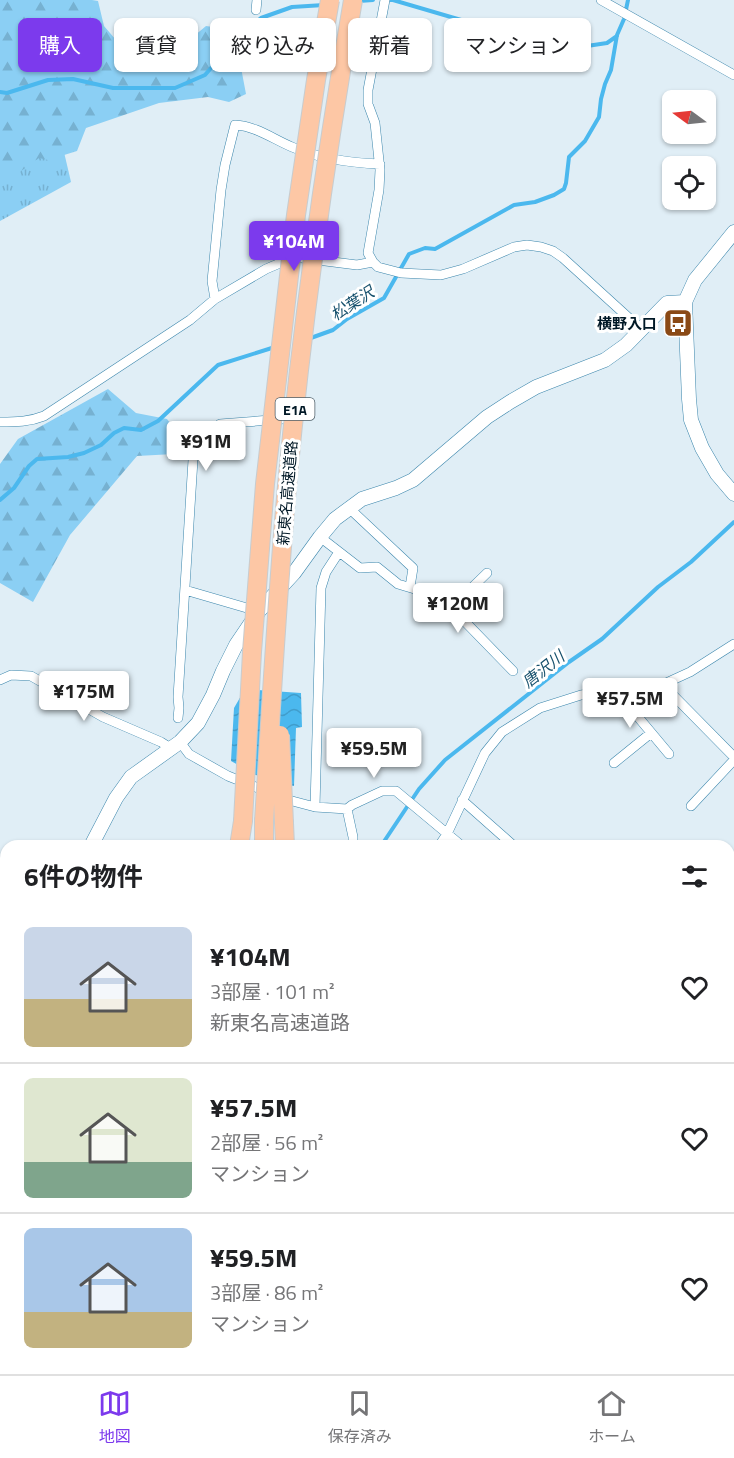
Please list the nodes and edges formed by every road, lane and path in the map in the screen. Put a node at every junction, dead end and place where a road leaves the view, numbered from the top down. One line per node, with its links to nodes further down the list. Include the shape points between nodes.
1 (330, 0): 41 (highway, 新東名高速道路 / E1A, bridge, via 296,215 265,484)
2 (353, 0): 24 (highway, 新東名高速道路 / E1A, bridge, via 300,361)
3 (601, 0): 5 (street)
4 (384, 5): 6 (street, via 368,97)
5 (734, 75)
6 (380, 164): 8 (street, via 368,253); 9 (street, via 320,156 235,125 221,190 212,281)
7 (734, 232): 10 (street, via 695,280)
8 (373, 262): 9 (street, via 357,265 294,257); 11 (street, via 389,271 441,275 514,247 541,247 563,258)
9 (215, 299): 13 (street, via 190,320 44,416)
10 (685, 302): 11 (street, via 667,303); 14 (street, via 691,420 717,474)
11 (641, 330): 15 (street, via 605,360 536,387 495,412 413,480 362,499)
12 (301, 417): 20 (street, via 220,424 195,451)
13 (0, 422)
14 (734, 494)
15 (349, 508): 16 (street); 19 (street, via 413,568)
16 (320, 537): 17 (street); 22 (street)
17 (339, 552): 19 (street, via 360,568 377,567 398,584); 37 (street, via 321,588)
18 (487, 573): 21 (street)
19 (410, 587): 21 (street, via 441,597)
20 (185, 590): 22 (street); 29 (street)
21 (451, 608): 25 (street)
22 (259, 611): 31 (street, via 236,645 198,723)
23 (734, 645): 27 (street)
24 (275, 646): 42 (highway, 新東名高速道路 / E1A, bridge); 43 (highway, bridge)
25 (513, 671)
26 (0, 680): 31 (street, via 11,675 31,676 103,717)
27 (666, 683): 28 (street); 33 (street, via 670,692)
28 (621, 690): 30 (street, via 623,699); 35 (street, via 580,695 540,708 502,732 485,753)
29 (178, 718)
30 (651, 733): 32 (street); 34 (street)
31 (176, 746): 37 (street, via 228,776); 40 (street, via 131,777)
32 (669, 754)
33 (734, 758): 36 (street)
34 (614, 764)
35 (462, 800): 39 (street); 47 (street)
36 (691, 806)
37 (315, 807): 38 (street)
38 (347, 809): 39 (street, via 382,790 396,791); 44 (street)
39 (447, 834): 45 (street); 46 (street)
40 (94, 840)
41 (241, 840)
42 (264, 840)
43 (285, 840)
44 (353, 840)
45 (443, 840)
46 (454, 840)
47 (507, 840)

